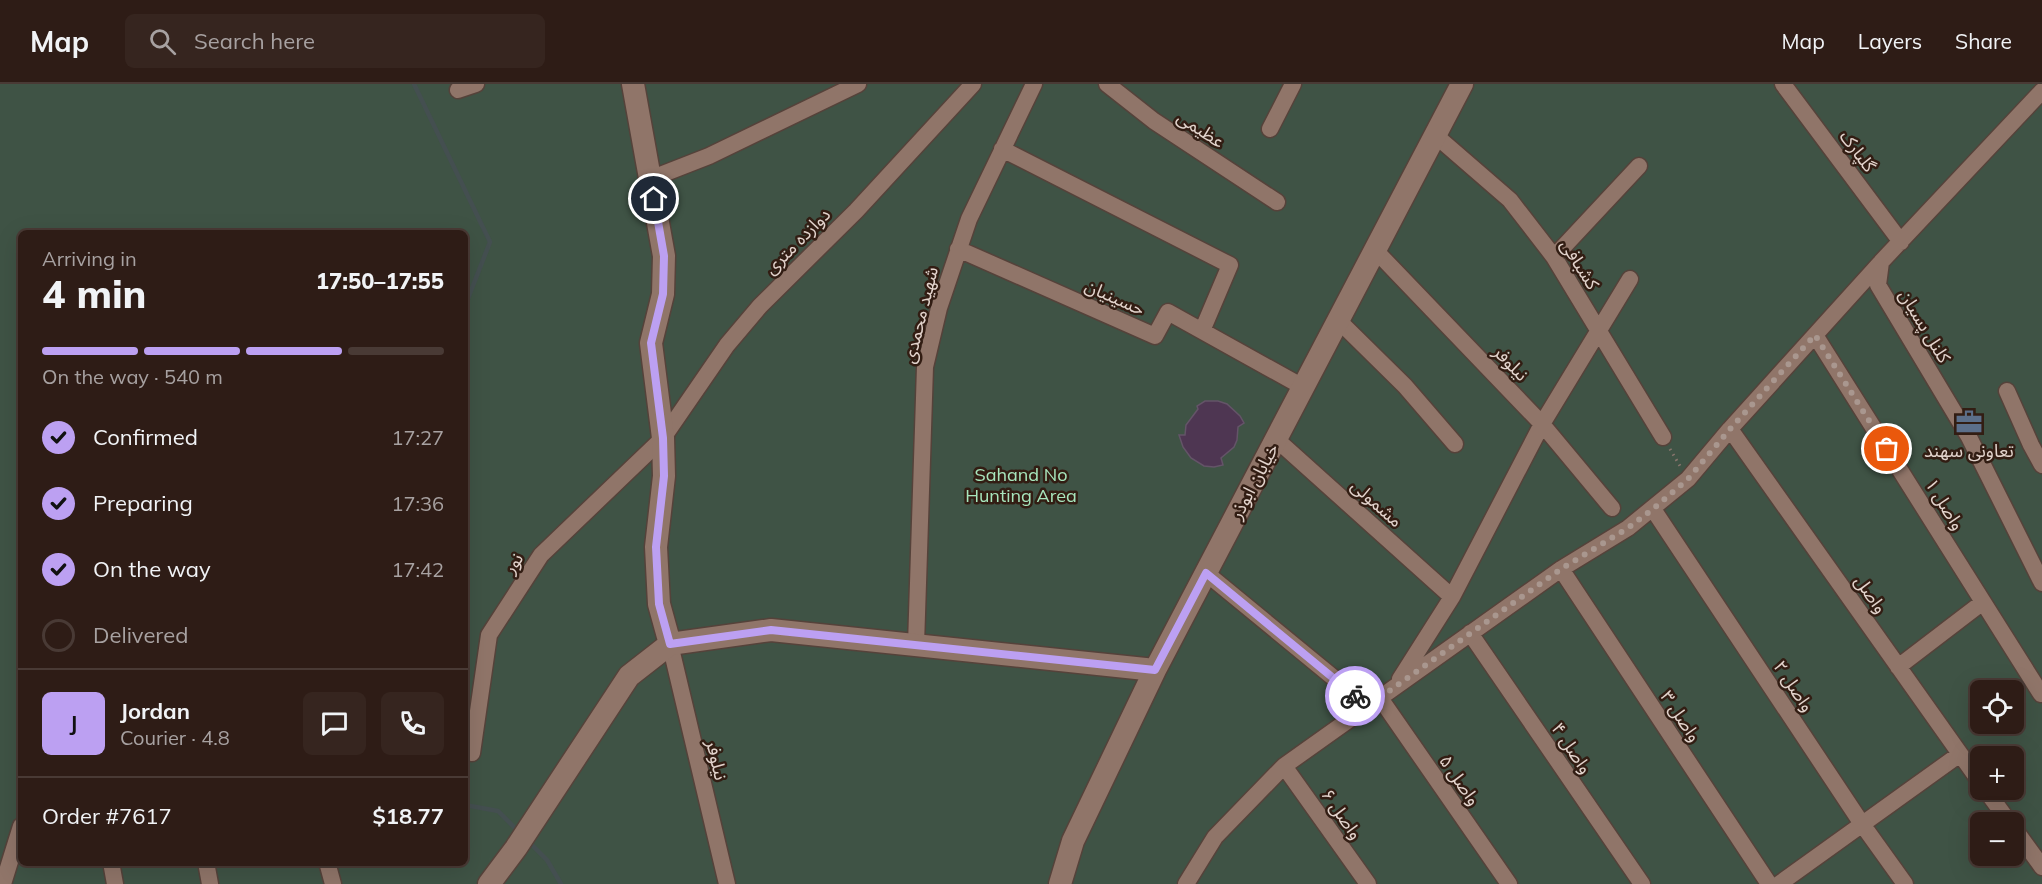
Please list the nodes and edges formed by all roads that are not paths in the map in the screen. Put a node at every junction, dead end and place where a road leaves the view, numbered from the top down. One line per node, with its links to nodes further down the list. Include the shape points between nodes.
1 (476, 84): 10 (street)
2 (633, 84): 16 (street)
3 (858, 84): 16 (street)
4 (973, 84): 33 (street, دوازده متری, via 856,211 760,306)
5 (1034, 84): 14 (street, شهید محمدی)
6 (1107, 84): 17 (street, عظیمی, via 1154,121)
7 (1293, 84): 12 (street)
8 (1462, 84): 13 (street, خیابان ابوذر)
9 (1783, 84): 18 (street, گلپارک)
10 (458, 90)
11 (2042, 91): 18 (street)
12 (1270, 129)
13 (1436, 135): 20 (street, خیابان ابوذر); 21 (street, کشبافی, via 1510,200)
14 (1002, 149): 19 (street, شهید محمدی); 26 (street, via 1230,265)
15 (1639, 166): 21 (street)
16 (650, 180): 33 (street, via 664,256 663,294 651,343)
17 (1277, 202)
18 (1901, 242): 22 (street)
19 (958, 249): 26 (street, حسینیان, via 1155,336 1168,312); 46 (street, شهید محمدی, via 925,367)
20 (1375, 250): 24 (street, خیابان ابوذر); 30 (street, نیلوفر)
21 (1554, 256): 25 (street, کشبافی)
22 (1881, 262): 27 (street); 41 (street, کلنل پسیان, via 1878,285 1969,437)
23 (1630, 279): 25 (street)
24 (1338, 321): 28 (street, خیابان ابوذر); 35 (street, via 1405,386)
25 (1598, 330): 30 (street); 32 (street, کشبافی)
26 (1202, 331): 28 (street, حسینیان)
27 (1815, 335): 31 (street); 43 (street, واصل ۱)
28 (1303, 387): 34 (street, خیابان ابوذر)
29 (2007, 391): 36 (street)
30 (1542, 424): 37 (street, نیلوفر); 42 (street)
31 (1730, 429): 38 (street, via 1688,479); 47 (street, واصل)
32 (1663, 437)
33 (663, 438): 45 (street, via 664,476 656,547 659,604); 52 (street, نور, via 542,555 489,635)
34 (1276, 439): 40 (street, خیابان ابوذر); 42 (street, مشمولی)
35 (1455, 444)
36 (2042, 465)
37 (1612, 508)
38 (1653, 509): 39 (street); 56 (street, واصل ۲)
39 (1561, 569): 44 (street); 75 (street, واصل ۳)
40 (1206, 573): 48 (street, خیابان ابوذر); 51 (street, واصل ۵)
41 (2042, 583)
42 (1452, 597): 49 (street)
43 (1983, 602): 47 (street); 50 (street, واصل ۱)
44 (1470, 633): 49 (street); 74 (street, واصل ۴)
45 (670, 644): 46 (street, via 771,630); 68 (street, via 629,676); 69 (street, نیلوفر)
46 (916, 645): 48 (street)
47 (1898, 667): 53 (street, واصل)
48 (1155, 670): 70 (street, خیابان ابوذر, via 1073,841)
49 (1395, 687): 51 (street)
50 (2041, 694)
51 (1374, 702): 54 (street); 73 (street, واصل ۵)
52 (472, 753)
53 (1960, 754): 55 (street, واصل); 56 (street)
54 (1284, 766): 71 (street, via 1215,837); 72 (street, واصل ۶)
55 (1970, 768)
56 (1862, 824): 76 (street); 77 (street, واصل ۲)
57 (18, 830): 58 (street)
58 (8, 843): 64 (street)
59 (2024, 843): 63 (street)
60 (112, 866): 65 (street)
61 (207, 866): 66 (street)
62 (328, 866): 67 (street)
63 (2042, 867)
64 (3, 884)
65 (115, 884)
66 (210, 884)
67 (333, 884)
68 (489, 884)
69 (727, 884)
70 (1060, 884)
71 (1186, 884)
72 (1368, 884)
73 (1509, 884)
74 (1642, 884)
75 (1769, 884)
76 (1779, 884)
77 (1905, 884)

